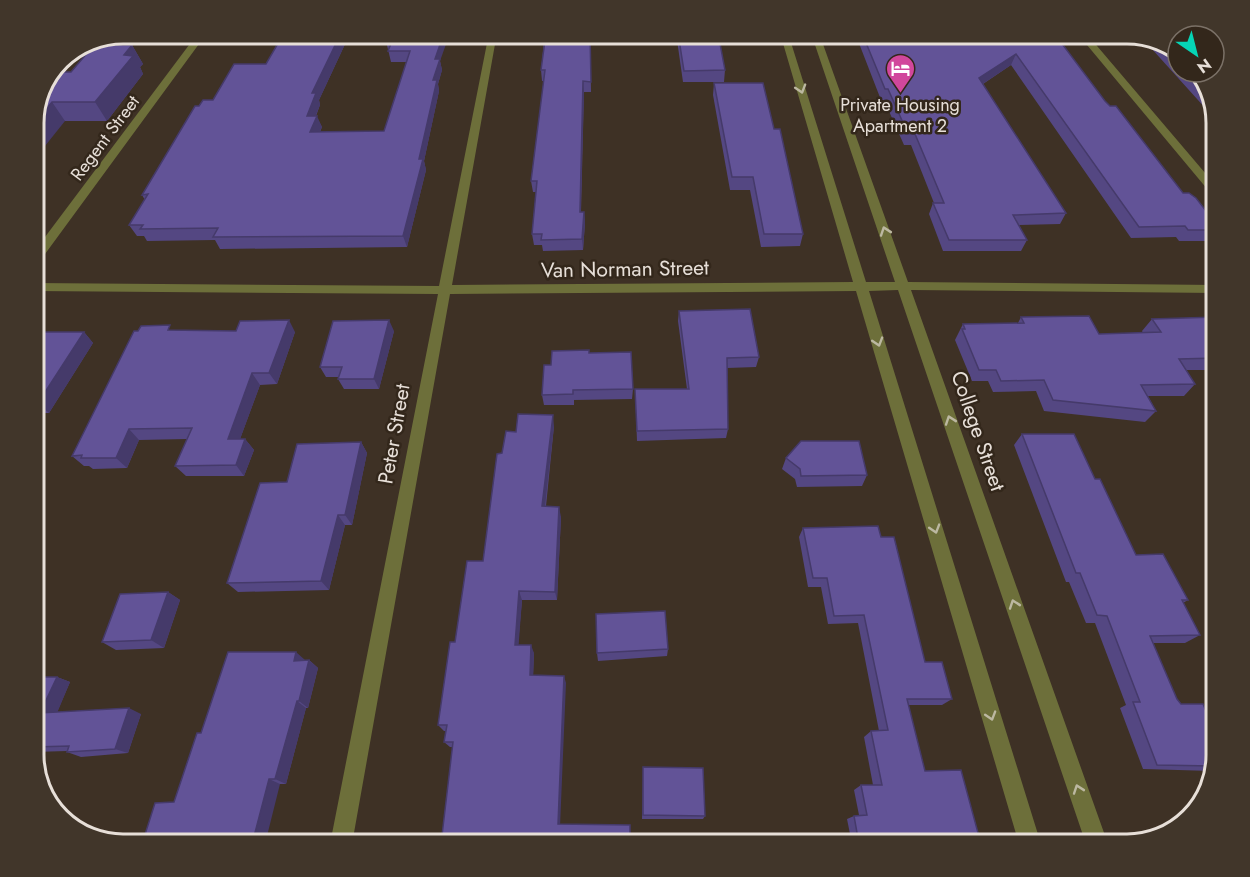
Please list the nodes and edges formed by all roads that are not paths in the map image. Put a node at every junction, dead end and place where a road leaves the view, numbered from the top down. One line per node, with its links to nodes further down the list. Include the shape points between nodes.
1 (196, 43): 7 (street, Regent Street)
2 (490, 43): 11 (street, Peter Street)
3 (787, 43): 8 (street, one-way to 8)
4 (819, 43): 9 (street, College Street, one-way to 4)
5 (1089, 43): 6 (street)
6 (1206, 182)
7 (44, 247)
8 (861, 286): 9 (street, Van Norman Street); 11 (street, Van Norman Street); 14 (street, one-way to 14)
9 (904, 286): 12 (street, Van Norman Street); 15 (street, College Street, one-way to 9)
10 (44, 287): 11 (street, Van Norman Street)
11 (443, 290): 13 (street, Peter Street)
12 (1206, 290)
13 (343, 834)
14 (1027, 834)
15 (1094, 834)

